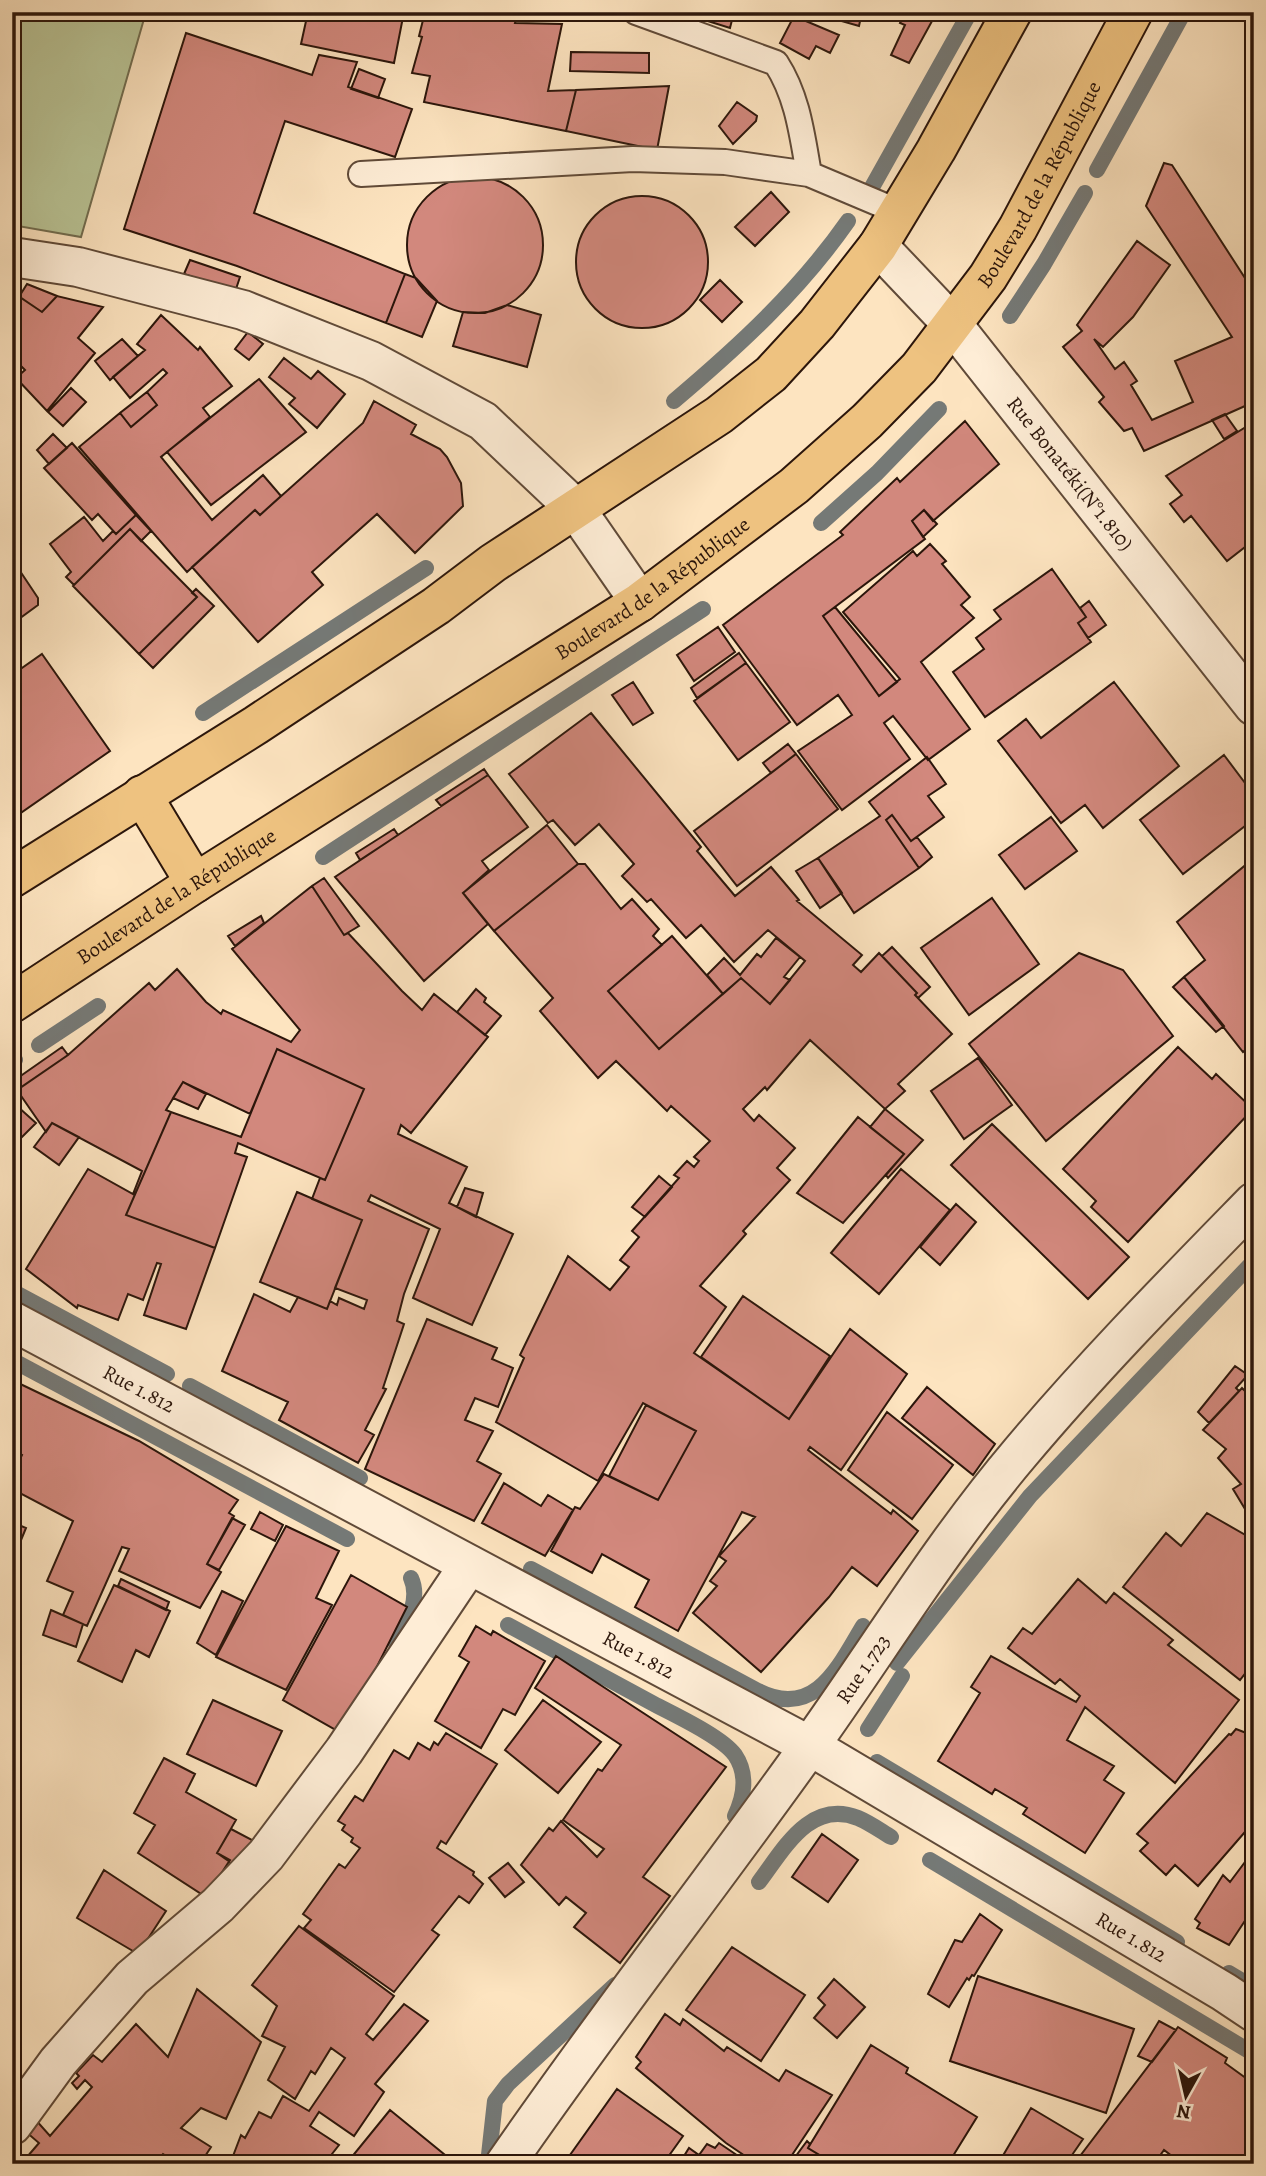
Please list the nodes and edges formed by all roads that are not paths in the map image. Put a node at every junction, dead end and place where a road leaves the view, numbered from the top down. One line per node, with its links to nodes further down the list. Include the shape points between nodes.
1 (636, 12): 5 (lane, via 776,63 798,109)
2 (1012, 12): 6 (main road)
3 (1133, 12): 9 (main road, Boulevard de la République, via 1018,228)
4 (361, 174): 5 (lane, via 633,159 725,162)
5 (809, 174): 6 (lane)
6 (899, 212): 7 (main road)
7 (878, 246): 9 (street, Rue Bonatéki(N°1.810)); 10 (main road, via 771,374 719,415)
8 (12, 257): 10 (street, via 78,267 243,310 371,361 482,421)
9 (953, 325): 11 (main road, Boulevard de la République, via 867,421 794,486); 12 (street, Rue Bonatéki(N°1.810))
10 (575, 508): 11 (street); 13 (main road, via 256,725)
11 (640, 602): 15 (main road, Boulevard de la République)
12 (1254, 706)
13 (142, 795): 14 (main road); 15 (main road)
14 (12, 878)
15 (195, 883): 16 (main road, Boulevard de la République)
16 (12, 1003)
17 (1254, 1202): 20 (street, Rue 1.723, via 1114,1346 1018,1455 914,1593)
18 (12, 1321): 19 (street, Rue 1.812)
19 (469, 1565): 20 (street, Rue 1.812); 22 (street, via 344,1751 266,1855 218,1905 132,1978 58,2062)
20 (810, 1746): 21 (street, Rue 1.812); 23 (street, Rue 1.723)
21 (1254, 2012)
22 (12, 2125)
23 (505, 2164)

